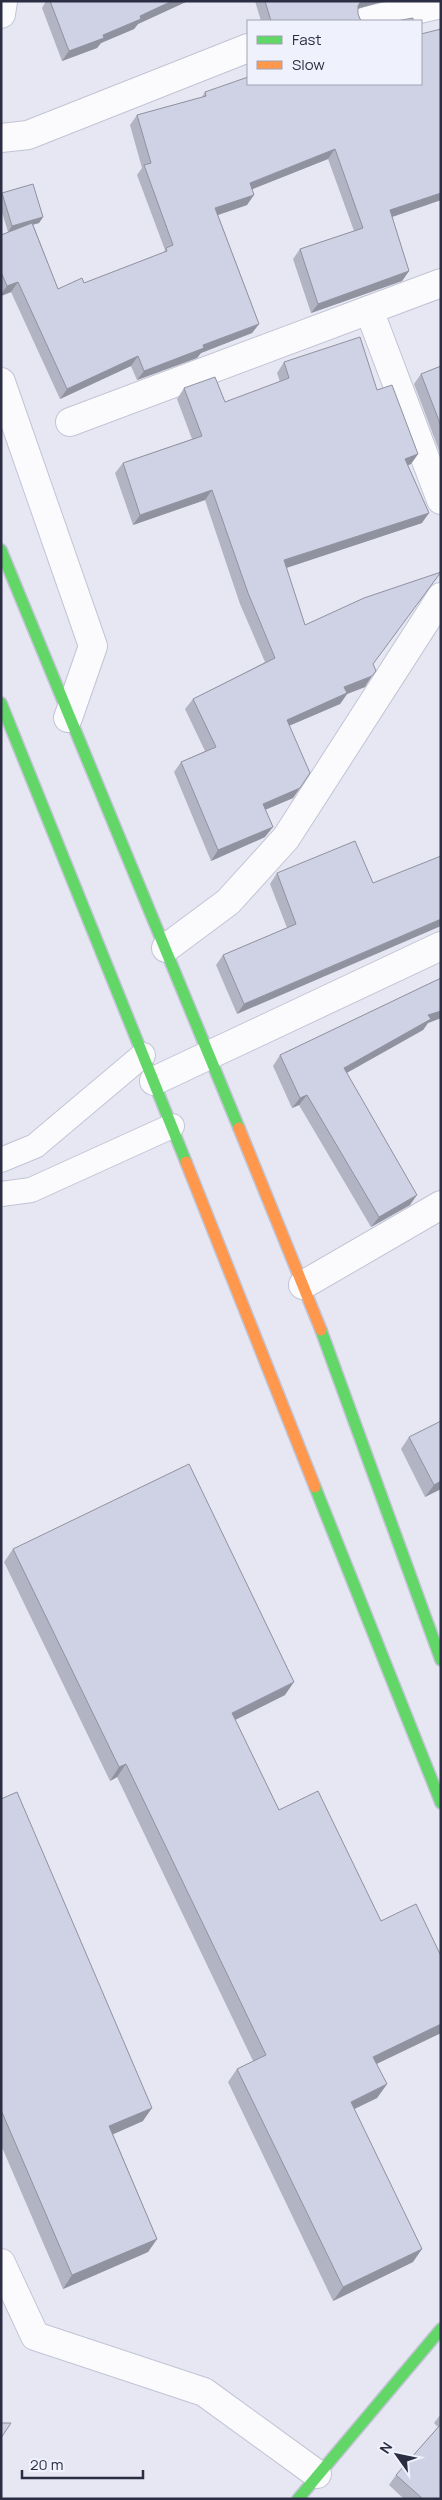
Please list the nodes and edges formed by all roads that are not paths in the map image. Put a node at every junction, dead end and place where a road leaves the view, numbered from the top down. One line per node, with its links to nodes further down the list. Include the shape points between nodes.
1 (3, 1): 3 (street)
2 (441, 4): 4 (street)
3 (1, 14)
4 (370, 20)
5 (247, 48): 6 (street, via 28,135)
6 (1, 138)
7 (441, 283): 8 (street)
8 (369, 310): 10 (street); 11 (street)
9 (1, 382): 15 (street, via 93,646)
10 (70, 422)
11 (441, 500)
12 (1, 550): 15 (street)
13 (441, 596): 17 (street, via 286,838 228,902)
14 (3, 711): 18 (street)
15 (68, 718): 17 (street)
16 (441, 946): 19 (street)
17 (166, 948): 19 (street)
18 (144, 1055): 20 (street); 22 (lane, via 35,1146)
19 (209, 1056): 20 (street); 25 (street)
20 (154, 1081): 21 (street)
21 (172, 1126): 23 (lane, via 31,1190); 27 (street)
22 (1, 1160)
23 (1, 1194)
24 (441, 1205): 25 (street)
25 (303, 1285): 26 (street)
26 (441, 1660)
27 (441, 1803)
28 (1, 2263): 30 (street, via 35,2336 204,2392)
29 (441, 2329): 30 (street)
30 (317, 2474): 31 (street)
31 (298, 2499)

